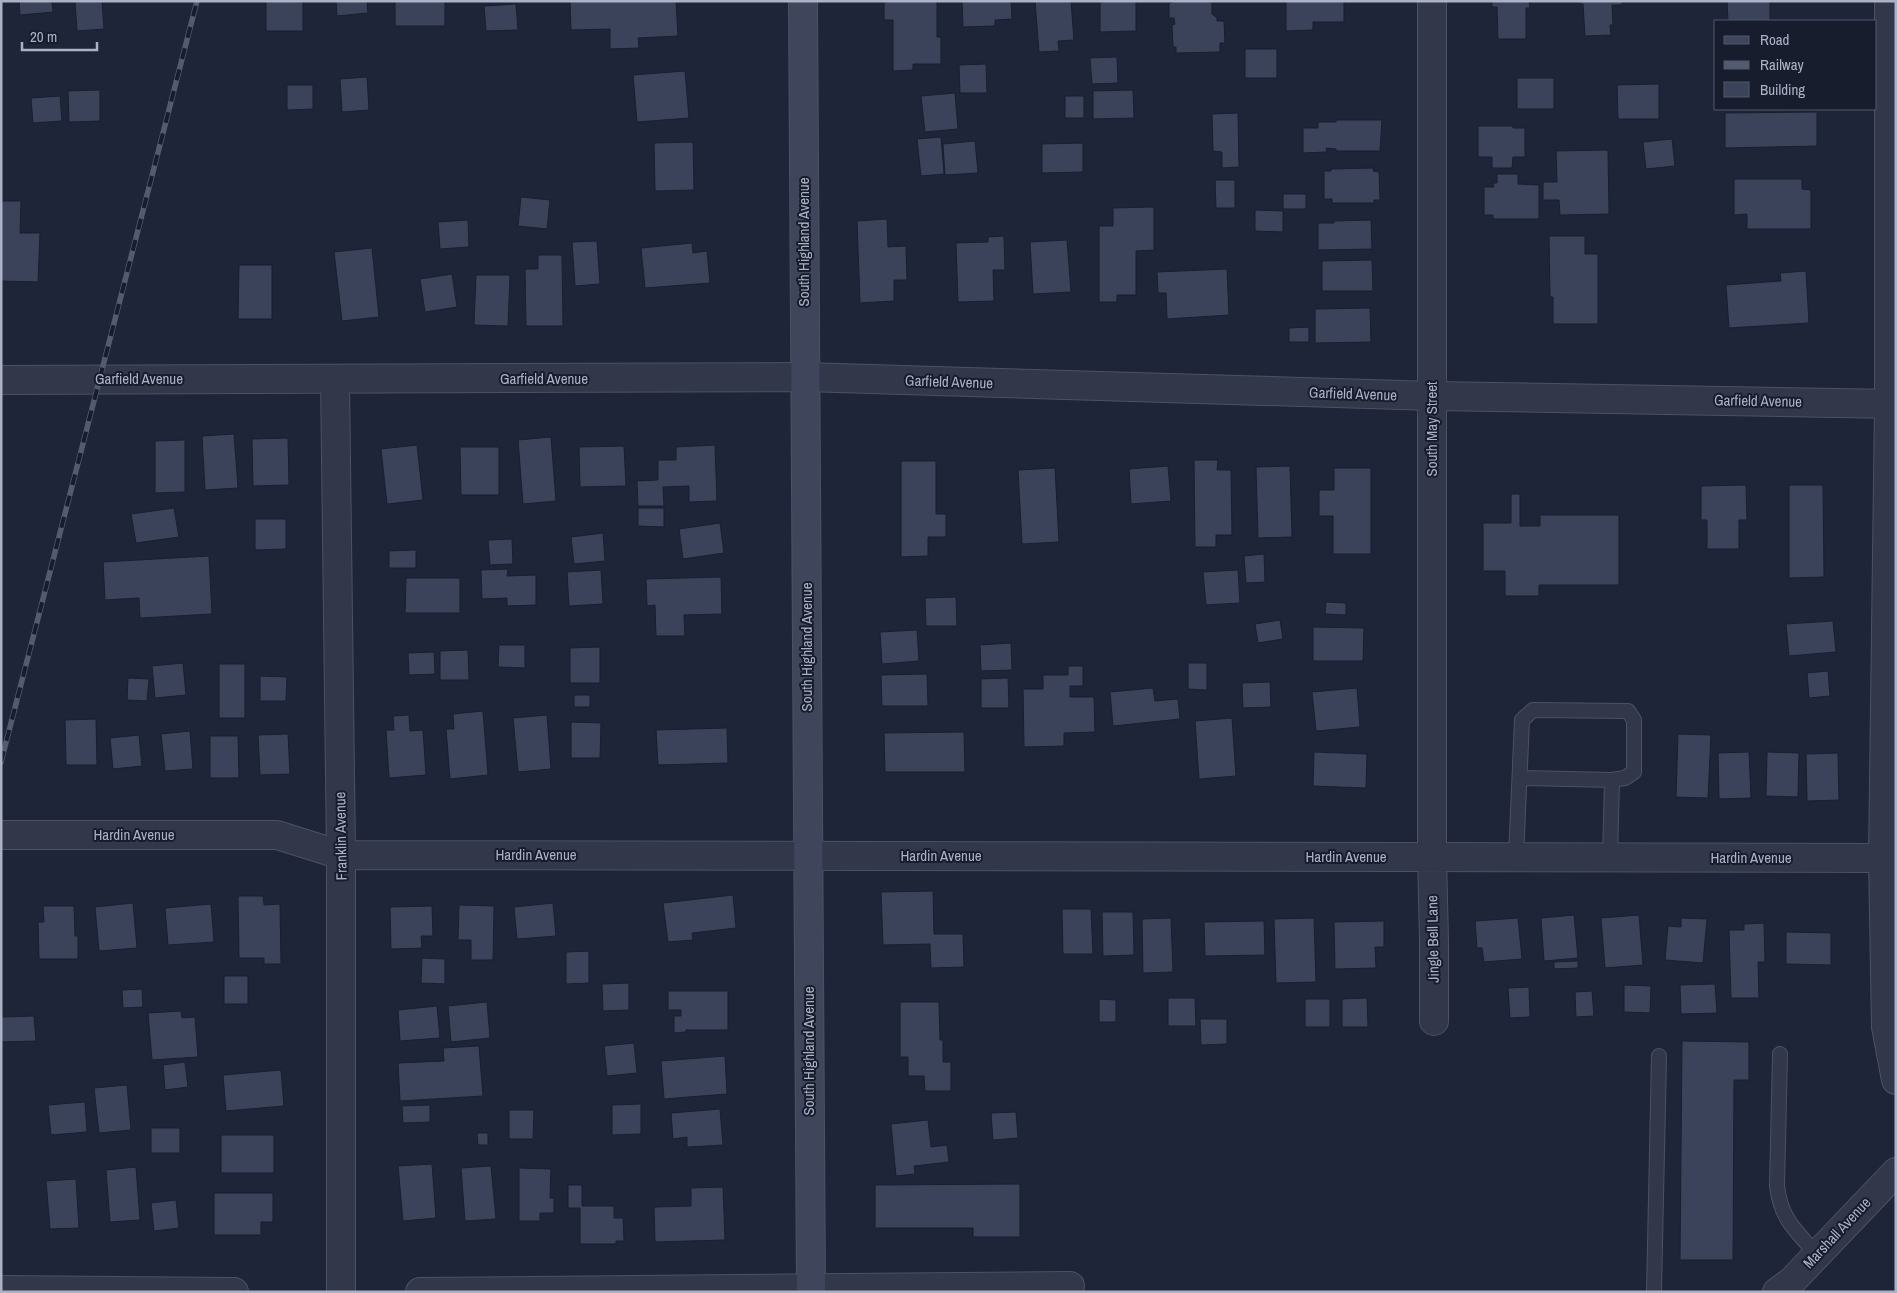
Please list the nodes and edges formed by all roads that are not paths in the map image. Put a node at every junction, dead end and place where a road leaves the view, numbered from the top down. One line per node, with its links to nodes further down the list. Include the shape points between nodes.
1 (803, 1): 4 (street, South Highland Avenue)
2 (1432, 1): 7 (street, South May Street)
3 (1889, 1): 8 (street)
4 (805, 377): 6 (street, Garfield Avenue); 7 (street, Garfield Avenue); 13 (street, South Highland Avenue)
5 (1, 380): 6 (street, Garfield Avenue)
6 (335, 380): 12 (street, Franklin Avenue)
7 (1432, 396): 8 (street, Garfield Avenue); 14 (street, South May Street)
8 (1892, 404): 17 (street)
9 (1520, 778): 10 (lane); 10 (lane, via 1522,720 1533,710 1628,711 1634,720 1634,772 1625,778); 15 (lane)
10 (1612, 780): 16 (lane)
11 (1, 835): 12 (street, Hardin Avenue, via 277,835)
12 (341, 855): 13 (street, Hardin Avenue); 28 (street, Franklin Avenue)
13 (808, 856): 14 (street, Hardin Avenue); 26 (street, South Highland Avenue)
14 (1432, 857): 15 (street, Hardin Avenue); 18 (street, Jingle Bell Lane)
15 (1516, 857): 16 (street, Hardin Avenue)
16 (1610, 858): 17 (street, Hardin Avenue)
17 (1883, 858): 21 (street, via 1886,1027)
18 (1434, 1021)
19 (1780, 1054): 23 (lane, via 1779,1204 1786,1219)
20 (1659, 1056): 30 (lane)
21 (1896, 1080)
22 (1896, 1172): 23 (street, Marshall Avenue)
23 (1817, 1255): 31 (street, Marshall Avenue, via 1792,1281)
24 (1070, 1286): 26 (street)
25 (1, 1290): 27 (street)
26 (811, 1290): 29 (street)
27 (234, 1292)
28 (341, 1292)
29 (420, 1292)
30 (1654, 1292)
31 (1776, 1292)

